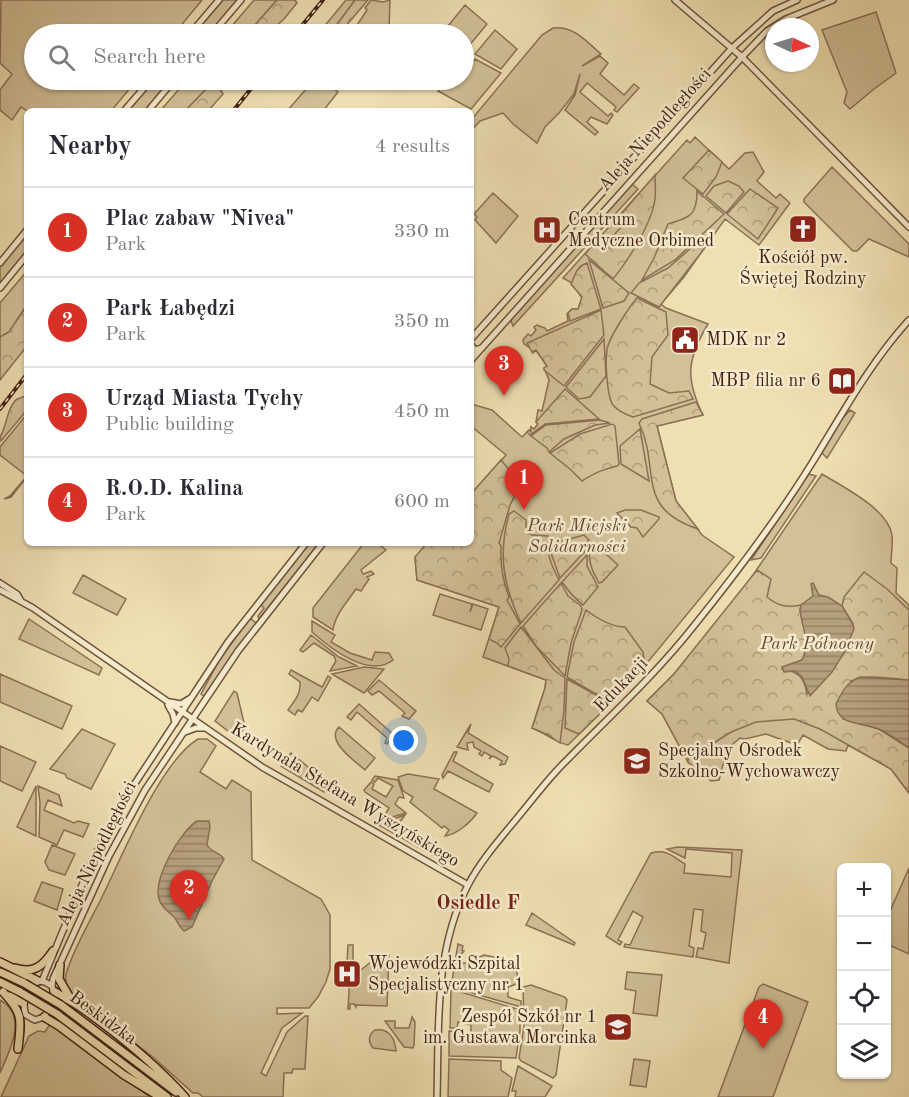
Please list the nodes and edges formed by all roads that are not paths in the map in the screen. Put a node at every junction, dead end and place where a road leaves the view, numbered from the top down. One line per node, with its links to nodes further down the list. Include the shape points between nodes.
1 (219, 0): 6 (street)
2 (242, 0): 7 (street)
3 (675, 0): 8 (street)
4 (797, 0): 8 (street, Aleja Niepodległości, via 773,11)
5 (833, 0): 9 (street, Aleja Niepodległości, via 786,19)
6 (198, 24)
7 (221, 24)
8 (732, 48): 9 (street); 18 (street, Aleja Niepodległości)
9 (741, 57): 14 (street); 20 (street, Aleja Niepodległości)
10 (142, 90): 12 (street)
11 (166, 90): 13 (street)
12 (127, 108)
13 (151, 108)
14 (909, 227)
15 (24, 234): 17 (street)
16 (24, 259): 19 (street)
17 (0, 263)
18 (523, 282): 20 (street, via 530,283); 22 (street, Aleja Niepodległości)
19 (0, 288)
20 (532, 290): 24 (street, Aleja Niepodległości)
21 (909, 320): 41 (street, Edukacji, via 872,367 747,560 644,684 559,768 490,850)
22 (474, 338)
23 (474, 348): 24 (street)
24 (482, 348): 25 (street, Aleja Niepodległości)
25 (474, 357)
26 (304, 546): 31 (street, Aleja Niepodległości, via 228,642)
27 (321, 546): 33 (street, Aleja Niepodległości, via 238,651)
28 (0, 583): 30 (street, Kardynała Stefana Wyszyńskiego)
29 (0, 590): 30 (street, Kardynała Stefana Wyszyńskiego)
30 (21, 601): 32 (street, Kardynała Stefana Wyszyńskiego)
31 (194, 695): 32 (street, via 181,704); 34 (street, Aleja Niepodległości)
32 (165, 701): 34 (street, Kardynała Stefana Wyszyńskiego); 36 (street)
33 (199, 709): 35 (street, Aleja Niepodległości); 37 (street)
34 (182, 712): 35 (street, Kardynała Stefana Wyszyńskiego); 36 (street, Aleja Niepodległości)
35 (192, 719): 37 (street, Kardynała Stefana Wyszyńskiego); 38 (street, Aleja Niepodległości)
36 (175, 723): 39 (street, Aleja Niepodległości, via 126,797)
37 (207, 728): 38 (street, Kardynała Stefana Wyszyńskiego); 41 (street, Kardynała Stefana Wyszyńskiego, via 268,771)
38 (181, 734): 40 (street, Aleja Niepodległości, via 133,811)
39 (89, 869): 40 (street); 42 (street, Aleja Niepodległości)
40 (100, 875): 44 (street, Aleja Niepodległości)
41 (468, 885): 58 (street, Edukacji, via 443,963)
42 (53, 951): 45 (main road, via 40,967); 47 (street, Aleja Niepodległości)
43 (0, 962): 45 (main road)
44 (60, 965): 49 (street, Aleja Niepodległości); 51 (main road, via 59,978)
45 (15, 968): 47 (main road)
46 (0, 972): 57 (main road, Beskidzka, bridge, via 61,1005)
47 (40, 981): 49 (street); 52 (street, via 30,987)
48 (0, 982): 56 (main road, Beskidzka, bridge, via 57,1014)
49 (53, 989): 51 (main road); 53 (street, via 54,1002)
50 (1, 992): 52 (main road); 54 (main road, via 18,1013)
51 (74, 1002): 57 (main road, via 157,1067)
52 (23, 1003): 53 (street, via 27,1016 35,1020)
53 (44, 1017): 55 (main road)
54 (18, 1049)
55 (160, 1097)
56 (167, 1097)
57 (184, 1097)
58 (436, 1097)

